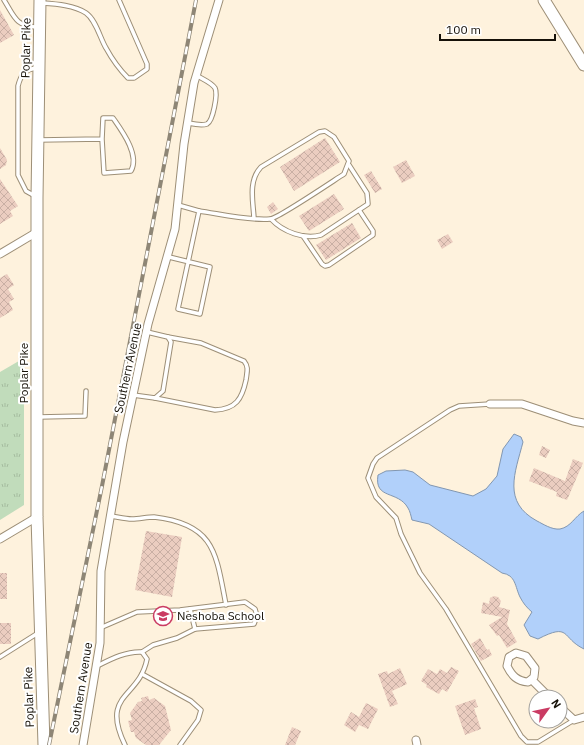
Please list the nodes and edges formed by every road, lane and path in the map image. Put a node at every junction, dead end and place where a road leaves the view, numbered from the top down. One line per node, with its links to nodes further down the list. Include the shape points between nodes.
1 (4, 0): 6 (lane, via 17,22 27,27)
2 (119, 0): 5 (lane, via 148,69 134,78 128,78 123,74 86,13 60,4)
3 (219, 0): 9 (street, Southern Avenue)
4 (544, 0): 7 (main road)
5 (40, 1): 6 (main road, Poplar Pike)
6 (40, 27): 8 (main road, Poplar Pike)
7 (584, 65)
8 (39, 68): 12 (main road, Poplar Pike); 14 (lane, via 25,71 18,86 18,175 26,191)
9 (196, 75): 10 (street, Southern Avenue); 10 (lane, via 215,88 216,93 208,123)
10 (188, 123): 15 (street, Southern Avenue)
11 (102, 138): 11 (lane, via 103,118 113,118 131,150 134,160 131,171 104,174); 12 (lane)
12 (38, 140): 14 (main road, Poplar Pike)
13 (349, 165): 16 (lane, via 367,194 368,204); 18 (lane, via 334,137 325,130 319,132 256,172 252,187); 19 (lane, via 344,174)
14 (37, 198): 20 (main road, Poplar Pike)
15 (178, 205): 17 (lane); 23 (street, Southern Avenue)
16 (359, 210): 21 (lane, via 321,235); 21 (lane, via 373,235 329,265 322,264)
17 (199, 211): 18 (lane); 24 (lane)
18 (254, 218): 19 (lane)
19 (271, 220): 21 (lane, via 281,228)
20 (37, 232): 22 (street); 31 (main road, Poplar Pike)
21 (303, 236)
22 (0, 254)
23 (169, 257): 24 (lane); 25 (street, Southern Avenue)
24 (188, 262): 24 (lane, via 210,267 200,314 178,309)
25 (147, 332): 26 (lane); 28 (street, Southern Avenue)
26 (168, 337): 29 (lane, via 171,347 163,391); 29 (lane, via 202,344 244,361 247,370 243,392 236,403 224,410)
27 (86, 391): 31 (lane, via 85,416)
28 (133, 396): 29 (lane); 33 (street, Southern Avenue)
29 (155, 398)
30 (490, 404): 32 (street, via 522,404 573,421); 49 (lane, via 455,407 384,453 372,464 368,478 380,502 396,518 420,573 446,609 527,742 538,742 548,738)
31 (37, 417): 34 (main road, Poplar Pike)
32 (584, 422)
33 (110, 516): 36 (lane, via 131,519 152,517 179,521 199,533 213,549); 38 (street, Southern Avenue, via 101,571)
34 (37, 517): 35 (street); 40 (main road, Poplar Pike)
35 (0, 539)
36 (226, 604): 37 (lane); 39 (lane, via 245,602 254,609 257,616 254,624)
37 (190, 609): 38 (lane, via 137,612); 39 (lane)
38 (100, 628): 43 (street, Southern Avenue)
39 (195, 629): 41 (lane, via 177,638 152,645)
40 (40, 632): 42 (lane); 50 (main road, Poplar Pike)
41 (142, 652): 43 (lane, via 134,651 115,657); 44 (lane, via 146,660)
42 (0, 657)
43 (96, 667): 51 (street, Southern Avenue)
44 (142, 674): 52 (lane, via 119,704 115,714); 53 (lane, via 191,701 201,710 198,720)
45 (532, 680): 45 (street, via 535,668 530,661 521,653 513,654 507,661 510,672 520,681); 46 (street)
46 (541, 689)
47 (568, 714): 49 (street)
48 (584, 717): 49 (street)
49 (574, 720)
50 (44, 745)
51 (83, 745)
52 (124, 745)
53 (180, 745)

